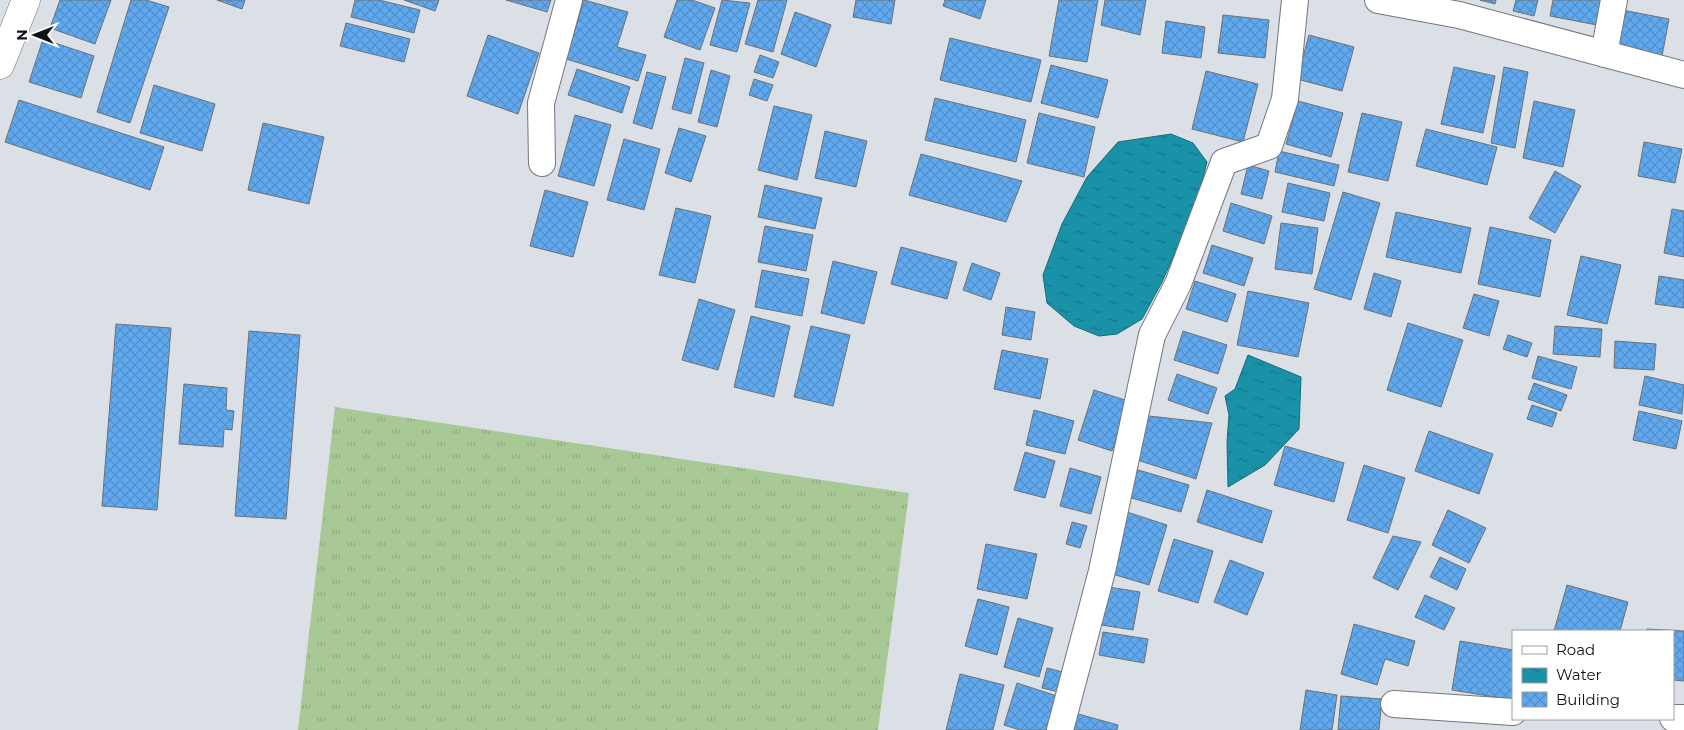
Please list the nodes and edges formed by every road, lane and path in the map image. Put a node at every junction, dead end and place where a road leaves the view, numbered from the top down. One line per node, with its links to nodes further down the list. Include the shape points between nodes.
1 (26, 0): 7 (main road)
2 (569, 0): 9 (street, via 541,103)
3 (1295, 0): 12 (street, via 1286,99 1269,146 1224,162 1178,284 1152,335 1102,571)
4 (1378, 0): 6 (street, via 1459,15)
5 (1614, 0): 6 (street)
6 (1604, 54): 8 (street)
7 (0, 65)
8 (1684, 74)
9 (542, 163)
10 (1394, 704): 11 (street)
11 (1512, 712)
12 (1060, 730)

